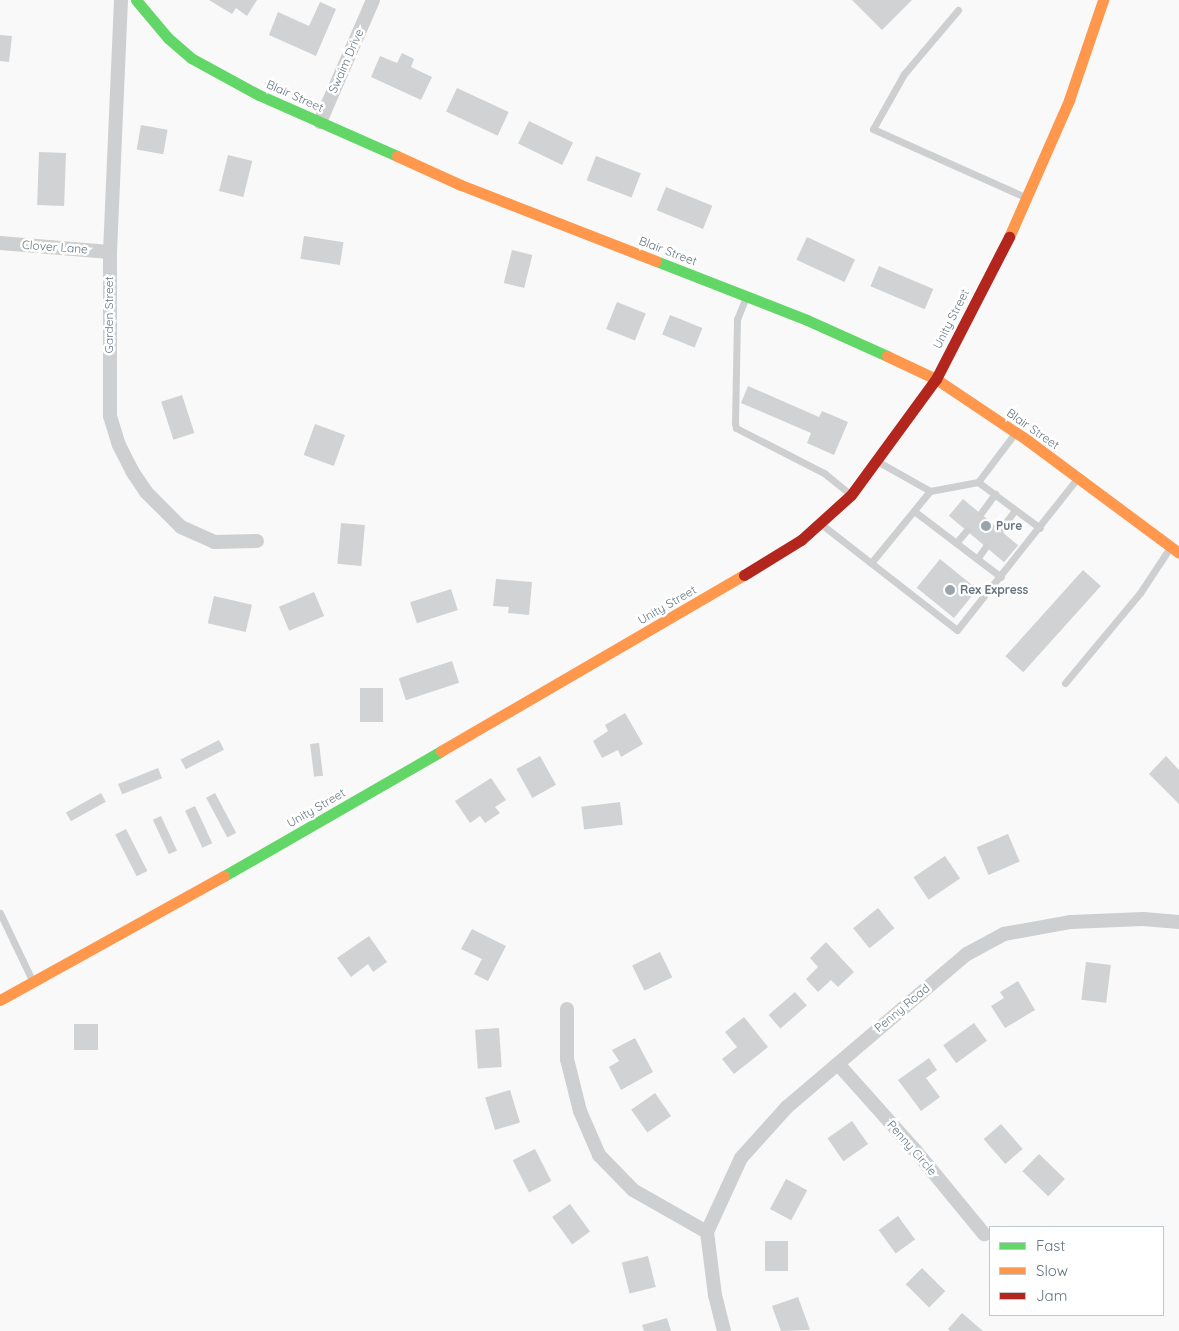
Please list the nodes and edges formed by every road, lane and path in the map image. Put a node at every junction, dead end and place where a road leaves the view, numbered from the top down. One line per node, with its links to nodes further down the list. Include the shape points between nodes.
1 (121, 0): 9 (street, Garden Street)
2 (136, 0): 6 (street, Blair Street, via 168,38 191,58 259,95)
3 (373, 0): 6 (street, Swaim Drive)
4 (1103, 0): 7 (street, Unity Street, via 1069,100)
5 (958, 10): 7 (lane, via 904,74 873,129)
6 (320, 122): 10 (street, Blair Street, via 461,185)
7 (1026, 197): 11 (street, Unity Street)
8 (0, 243): 9 (street, Clover Lane)
9 (110, 252): 26 (street, Garden Street, via 110,416 124,454 146,492 181,527 214,542)
10 (746, 296): 11 (street, Blair Street); 18 (lane, via 737,319 736,428 824,473)
11 (936, 379): 12 (street, Blair Street); 13 (street, Unity Street)
12 (1016, 433): 14 (street, Blair Street); 15 (lane)
13 (876, 460): 16 (lane); 18 (street, Unity Street)
14 (1078, 478): 23 (lane); 29 (street, Blair Street)
15 (978, 482): 16 (lane); 17 (lane)
16 (930, 491): 20 (lane)
17 (995, 494): 19 (lane); 21 (lane)
18 (851, 495): 22 (street, Unity Street)
19 (1015, 510): 23 (lane); 25 (lane)
20 (914, 511): 27 (lane); 31 (lane)
21 (981, 513)
22 (820, 523): 31 (lane); 36 (street, Unity Street, via 801,540 729,585 190,896)
23 (1040, 528): 32 (lane)
24 (967, 530): 27 (lane)
25 (1000, 530)
26 (257, 541)
27 (956, 543): 30 (lane)
28 (986, 546): 30 (lane)
29 (1175, 550): 33 (lane)
30 (977, 558): 32 (lane)
31 (871, 563): 32 (lane, via 957,630)
32 (1001, 577)
33 (1065, 683)
34 (0, 913): 36 (lane)
35 (1179, 922): 39 (street, Penny Road, via 1143,919 1071,922 1004,934 967,954)
36 (33, 982): 37 (street, Unity Street)
37 (0, 1000)
38 (567, 1009): 40 (street, via 567,1059 580,1111 599,1156 633,1190)
39 (838, 1064): 40 (street, Penny Road, via 788,1107 741,1158); 41 (street, Penny Circle)
40 (707, 1232): 42 (street, via 715,1295)
41 (984, 1234)
42 (724, 1331)

